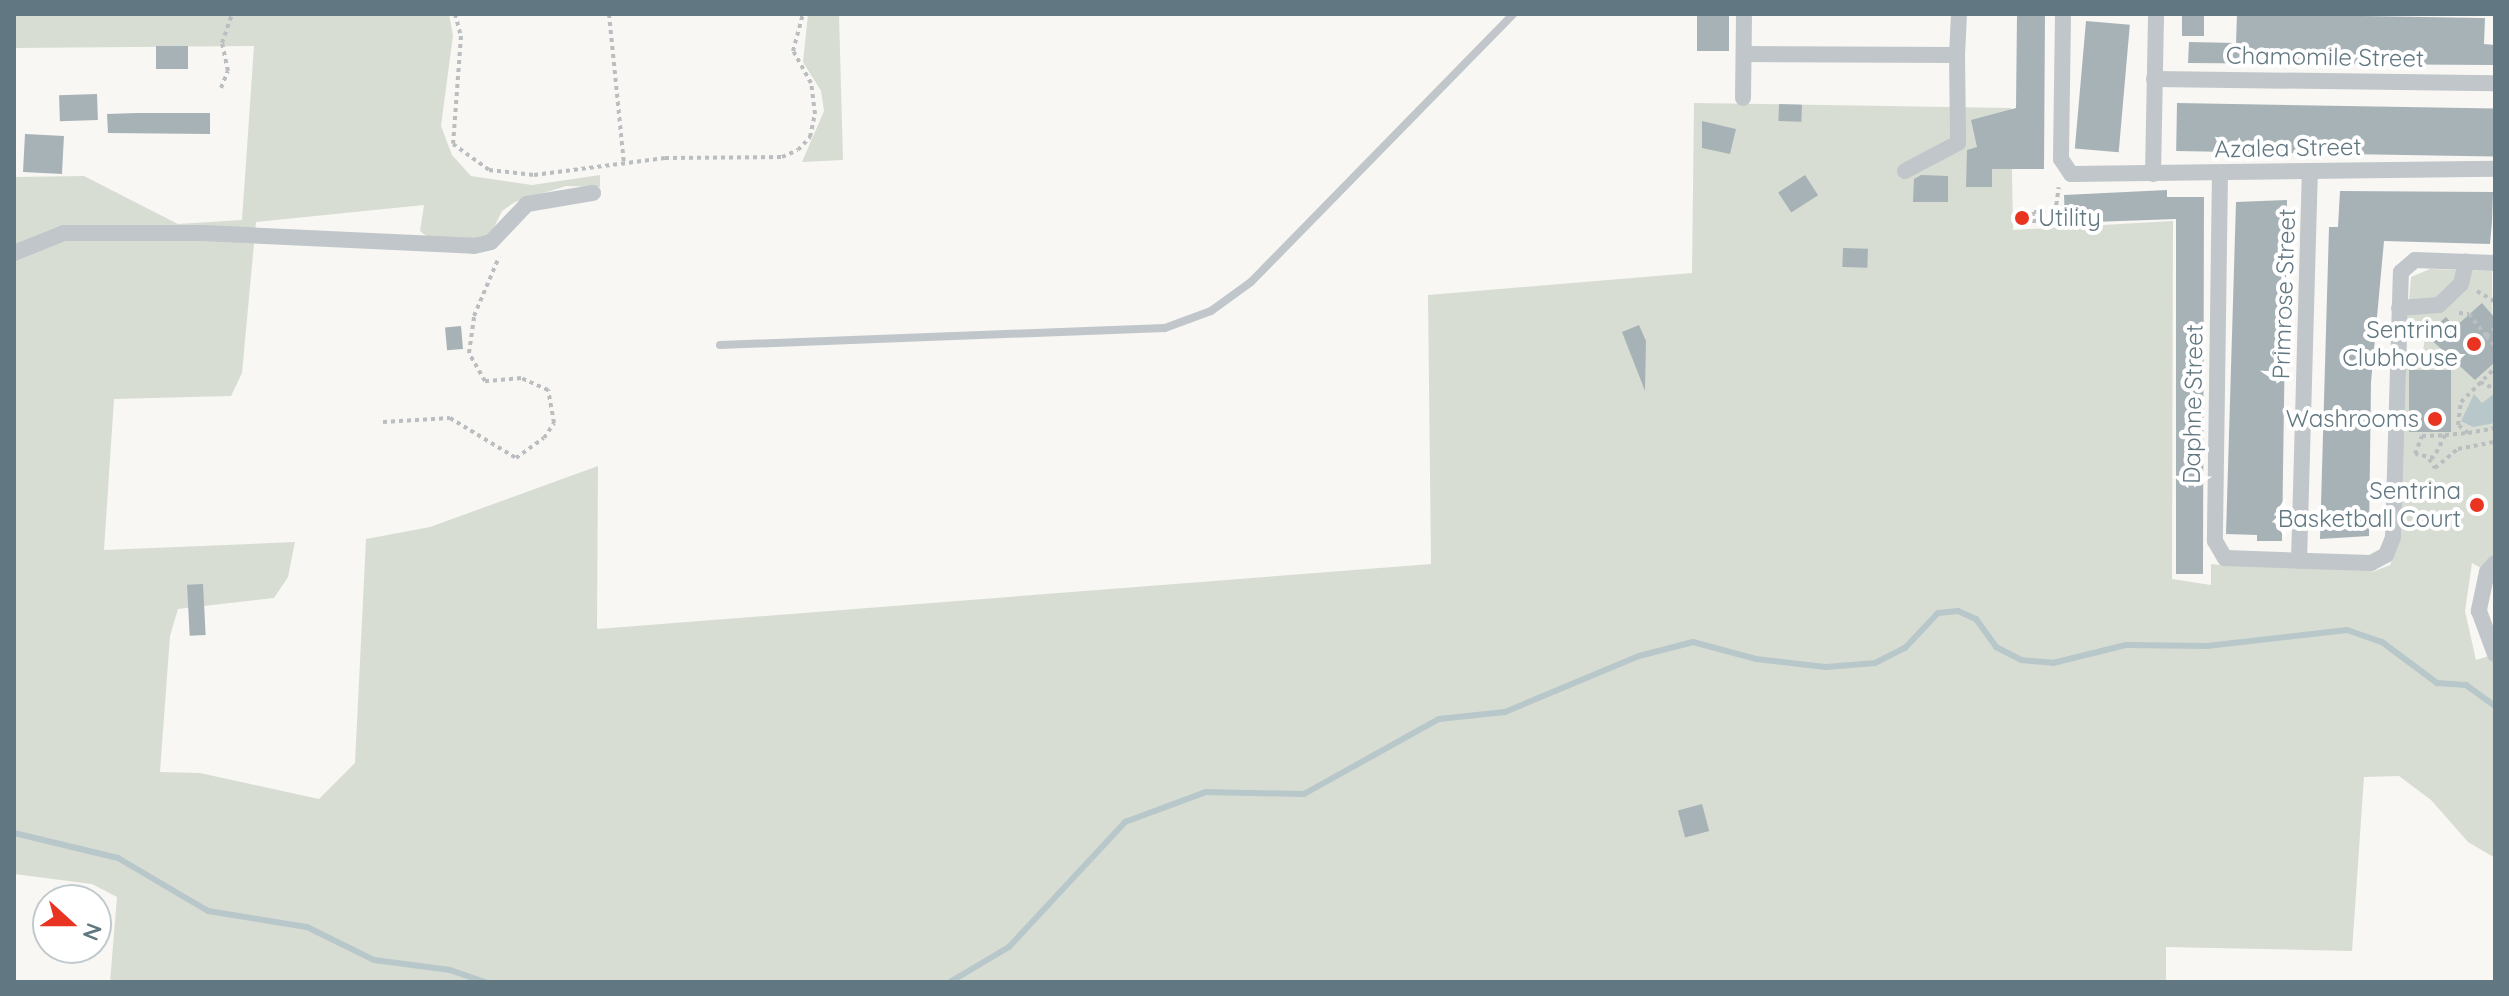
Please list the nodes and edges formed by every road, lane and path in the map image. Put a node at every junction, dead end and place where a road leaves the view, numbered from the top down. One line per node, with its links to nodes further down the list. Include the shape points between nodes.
1 (232, 14): 14 (path, via 222,43 228,71)
2 (455, 14): 16 (path, via 461,36 451,134 464,158 489,170 534,175)
3 (609, 14): 16 (path)
4 (803, 14): 16 (path, via 793,51 811,83 815,114 810,137 798,150 782,157 665,158)
5 (1513, 14): 33 (lane, via 1251,282 1211,311 1165,328)
6 (1744, 14): 10 (street)
7 (1959, 14): 11 (street)
8 (2063, 14): 21 (street, Azalea Street, via 2061,159 2081,176)
9 (2156, 14): 12 (street)
10 (1745, 54): 11 (street); 15 (street)
11 (1957, 55): 18 (street, via 1958,143)
12 (2154, 79): 13 (street, Chamomile Street); 21 (street)
13 (2495, 83)
14 (221, 88)
15 (1743, 98)
16 (624, 165)
17 (2495, 169): 19 (street, Azalea Street)
18 (1905, 171)
19 (2310, 171): 20 (street, Azalea Street); 44 (street, Primrose Street)
20 (2220, 173): 21 (street, Azalea Street); 44 (street, Daphne Street, via 2215,548 2225,558)
21 (2153, 174)
22 (2060, 185): 24 (path)
23 (593, 193): 25 (street, via 527,204)
24 (2054, 212): 24 (path, via 2054,221 2031,216)
25 (491, 242): 26 (street, via 443,246 203,233 64,233); 38 (path, via 497,267 469,330 476,375 485,381 533,380 548,390 554,423 526,456 516,458 450,418)
26 (14, 253)
27 (2466, 262): 28 (street); 29 (street, via 2461,284 2439,305); 29 (street, Daphne Street, via 2405,265)
28 (2495, 263)
29 (2399, 308): 44 (street, Daphne Street, via 2391,547 2371,563)
30 (2459, 313): 32 (path, via 2469,314)
31 (2495, 328): 32 (path)
32 (2486, 336): 34 (path)
33 (720, 345)
34 (2495, 346)
35 (2495, 363): 36 (path)
36 (2480, 382): 37 (path); 40 (path, via 2461,402 2457,425)
37 (2495, 389)
38 (383, 422)
39 (2495, 428): 40 (path)
40 (2468, 433): 41 (path)
41 (2445, 435): 43 (path); 43 (path, via 2422,436 2415,454)
42 (2495, 442): 43 (path, via 2458,449 2435,468)
43 (2429, 458)
44 (2299, 561)
45 (2495, 563): 46 (street, via 2487,572 2479,611)
46 (2495, 654)

